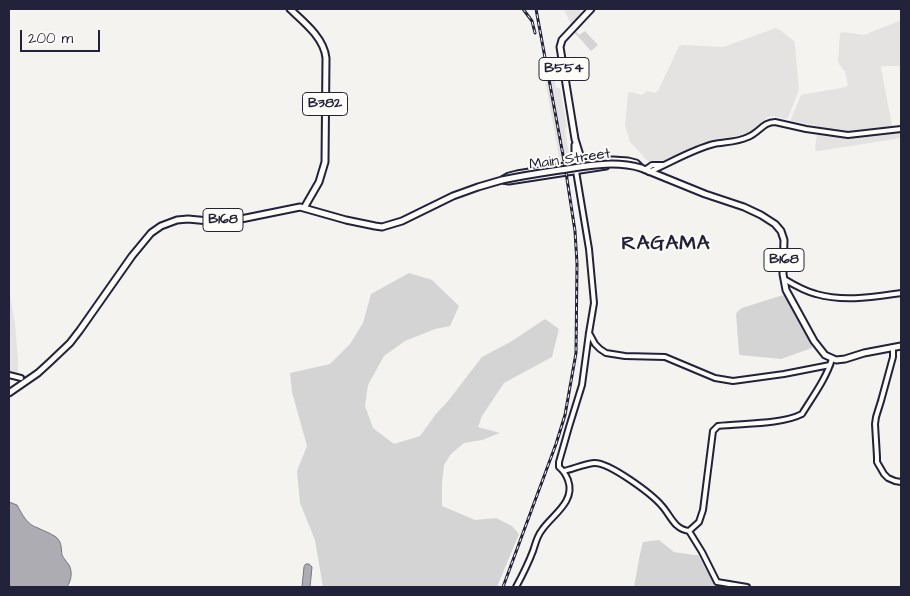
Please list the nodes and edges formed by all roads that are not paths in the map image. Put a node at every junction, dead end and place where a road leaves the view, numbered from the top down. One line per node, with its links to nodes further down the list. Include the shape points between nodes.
1 (290, 9): 9 (main road, B382, via 319,39 326,58 325,162 319,182)
2 (590, 9): 4 (main road, B554, via 562,40 560,47)
3 (901, 129): 7 (street, via 848,135 770,122 747,138 714,144 666,165 652,165)
4 (575, 140): 5 (main road, B554); 6 (main road, B554)
5 (583, 166): 6 (main road, Main Street / B168); 7 (main road, Main Street / B168)
6 (575, 168): 8 (main road, Main Street / B168); 12 (street, via 589,249 594,303)
7 (645, 170): 8 (main road, B168, bridge, via 605,164); 10 (main road, B168, via 752,210 775,224 784,240)
8 (502, 180): 9 (main road, B168, via 453,196 402,221 382,227)
9 (304, 208): 19 (main road, B168, via 241,219 177,220 151,232 70,342 50,362)
10 (784, 279): 11 (street, via 816,294 841,298); 15 (main road, B168, via 790,300 814,341)
11 (901, 293)
12 (589, 333): 16 (street, via 595,344 606,353 665,357 715,378 733,381); 20 (street, via 582,385 559,467)
13 (901, 346): 14 (main road)
14 (893, 348): 15 (main road); 21 (street, via 874,424 877,462 884,474)
15 (832, 359): 16 (street)
16 (830, 365): 22 (street, via 801,415 770,422 718,426 713,431 703,510 699,522)
17 (9, 375): 18 (street)
18 (21, 378)
19 (9, 393)
20 (564, 471): 22 (street, via 593,463 602,464 634,481 662,505 673,523); 23 (street, via 569,486 567,499 541,530)
21 (901, 482)
22 (689, 532): 24 (street, via 717,582)
23 (516, 587)
24 (747, 587)

